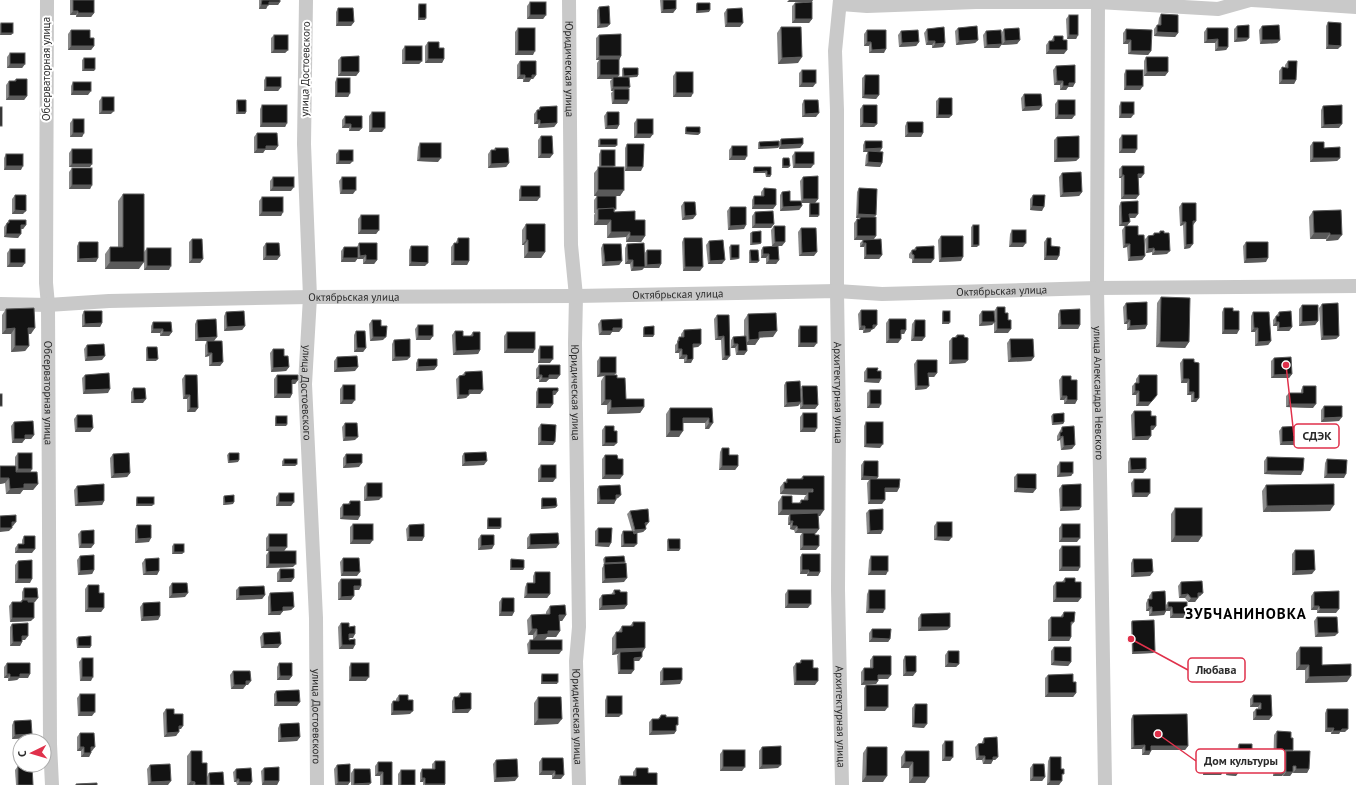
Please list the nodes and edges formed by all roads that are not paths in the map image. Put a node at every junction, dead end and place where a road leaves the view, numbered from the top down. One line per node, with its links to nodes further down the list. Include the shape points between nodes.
1 (47, 0): 15 (street, Обсерваторная улица)
2 (306, 0): 13 (street, улица Достоевского, via 304,144)
3 (569, 0): 12 (street, Юридическая улица, via 571,245)
4 (1251, 0): 6 (street, via 1218,9); 8 (street)
5 (1042, 1): 6 (street); 7 (street, via 867,6)
6 (1098, 1): 10 (street, улица Александра Невского)
7 (840, 2): 11 (street, Архитектурная улица, via 835,51 838,110)
8 (1356, 6)
9 (1356, 286): 10 (street, Октябрьская улица)
10 (1097, 288): 11 (street, Октябрьская улица, via 882,294); 20 (street, улица Александра Невского)
11 (836, 291): 12 (street, Октябрьская улица); 19 (street, Архитектурная улица)
12 (576, 296): 13 (street, Октябрьская улица); 18 (street, Юридическая улица)
13 (310, 297): 15 (street, Октябрьская улица, via 109,301); 17 (street, улица Достоевского, via 305,384 316,618)
14 (0, 304): 15 (street, Октябрьская улица)
15 (48, 305): 16 (street, Обсерваторная улица)
16 (52, 785)
17 (317, 785)
18 (578, 785)
19 (842, 785)
20 (1105, 785)

